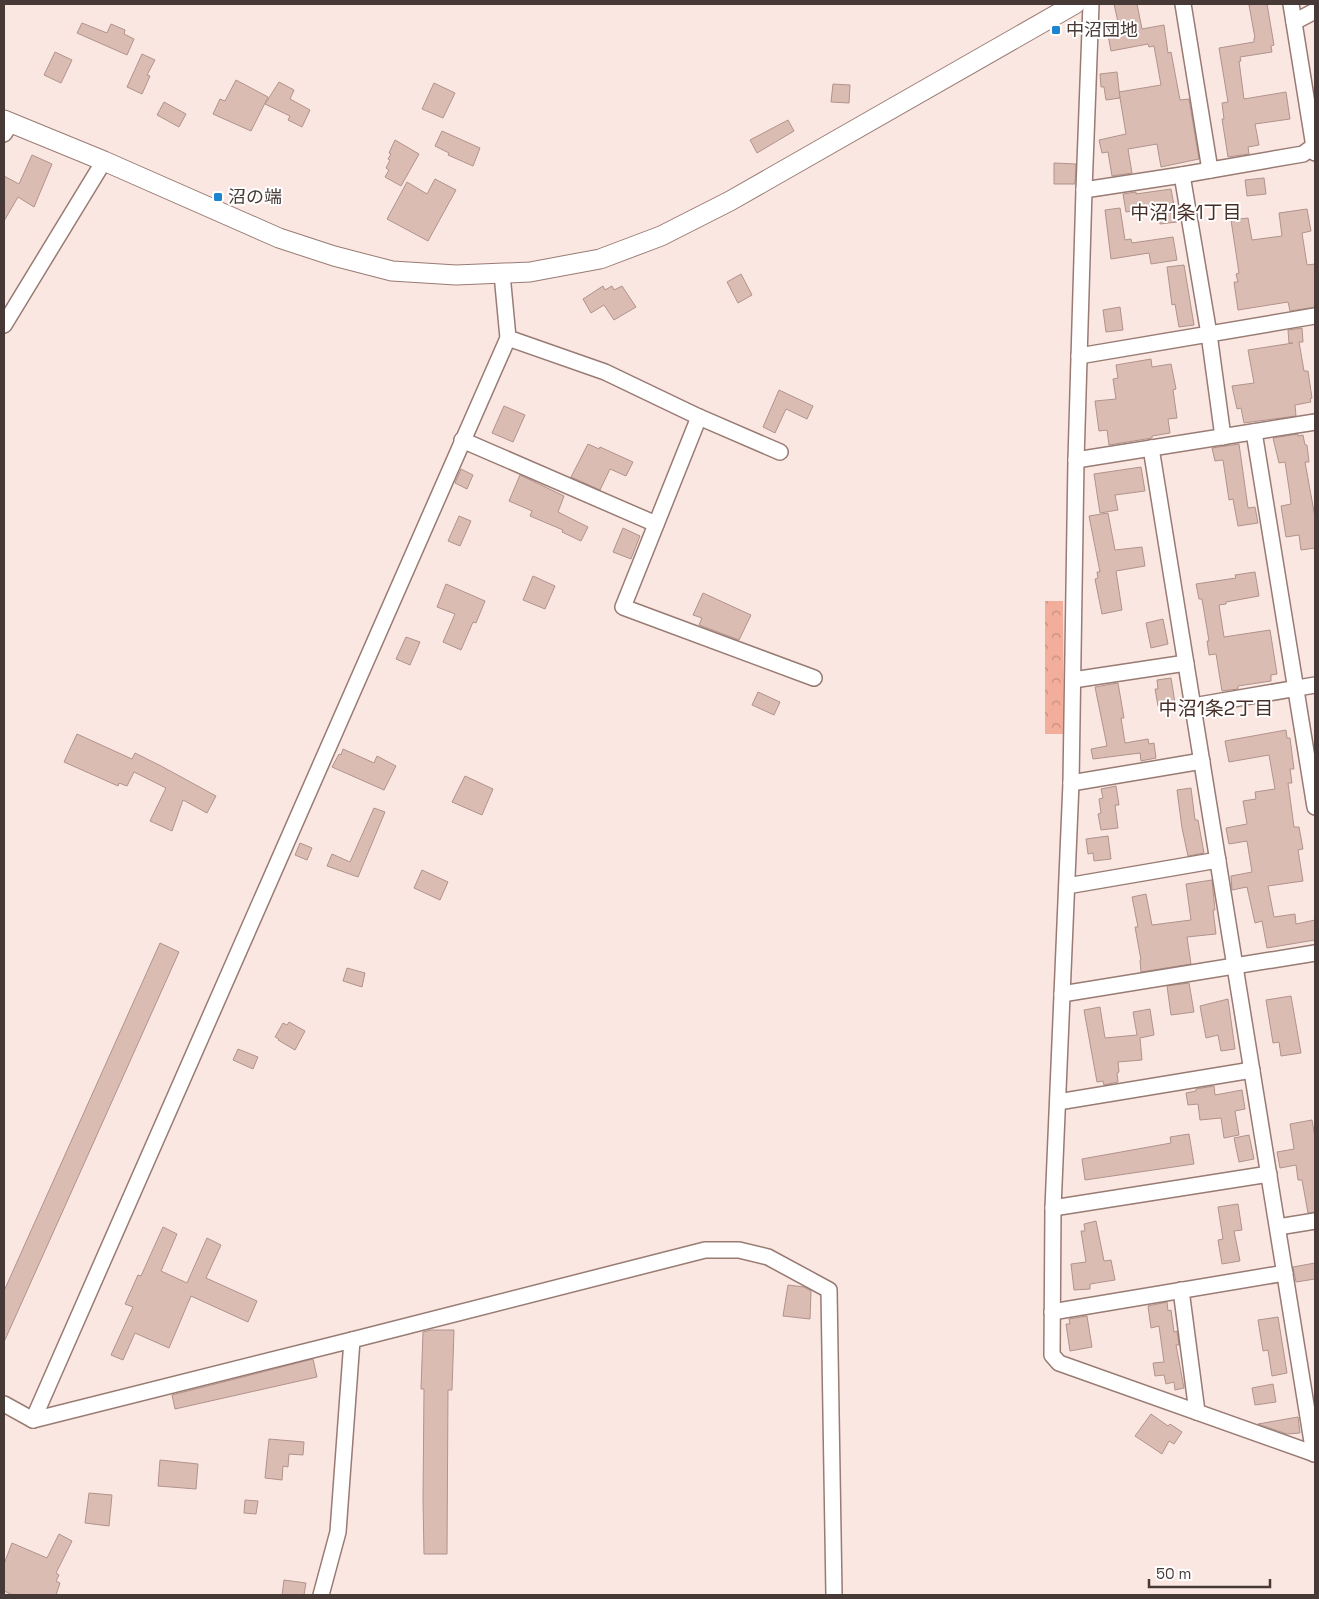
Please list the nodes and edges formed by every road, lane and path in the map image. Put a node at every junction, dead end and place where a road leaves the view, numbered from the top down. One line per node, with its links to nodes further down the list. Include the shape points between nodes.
1 (1075, 4): 13 (street, via 730,201 661,236 600,259)
2 (1091, 4): 12 (street)
3 (1183, 4): 10 (street)
4 (1291, 4): 6 (street)
5 (1315, 12): 6 (street)
6 (1294, 22): 8 (street)
7 (6, 126): 9 (street)
8 (1315, 148): 10 (street, via 1303,154)
9 (104, 161): 13 (street, via 279,238 334,256 392,271); 15 (street)
10 (1210, 170): 11 (street)
11 (1182, 175): 12 (street); 16 (street)
12 (1084, 190): 18 (street)
13 (502, 274): 17 (street)
14 (1315, 316): 16 (street)
15 (4, 325)
16 (1208, 334): 18 (street); 22 (street)
17 (508, 338): 19 (street, via 605,372); 23 (street)
18 (1079, 356): 26 (street)
19 (699, 417): 25 (street); 27 (street)
20 (1315, 422): 21 (street)
21 (1254, 432): 22 (street); 32 (street)
22 (1224, 437): 24 (street)
23 (462, 440): 27 (street); 54 (street)
24 (1151, 448): 26 (street); 28 (street)
25 (780, 452)
26 (1076, 460): 30 (street)
27 (656, 524): 29 (street, via 623,607)
28 (1186, 663): 30 (street); 33 (street)
29 (814, 678)
30 (1073, 680): 35 (street)
31 (1315, 685): 32 (street)
32 (1296, 688): 33 (street); 36 (street)
33 (1193, 706): 34 (street)
34 (1202, 761): 35 (street); 37 (street)
35 (1071, 783): 38 (street)
36 (1315, 807)
37 (1218, 860): 38 (street); 40 (street)
38 (1067, 886): 41 (street)
39 (1315, 953): 40 (street)
40 (1235, 966): 41 (street); 42 (street)
41 (1062, 994): 43 (street)
42 (1252, 1070): 43 (street); 44 (street)
43 (1058, 1102): 45 (street)
44 (1269, 1174): 45 (street); 47 (street)
45 (1054, 1208): 50 (street)
46 (1315, 1221): 47 (street)
47 (1278, 1227): 48 (street)
48 (1285, 1273): 49 (street); 55 (street)
49 (1181, 1290): 50 (street); 53 (street)
50 (1052, 1312): 53 (street, via 1052,1355 1059,1363)
51 (352, 1340): 54 (street); 56 (street, via 338,1532); 57 (street, via 705,1250 739,1250 768,1257 829,1290)
52 (4, 1404): 54 (street)
53 (1197, 1412): 55 (street)
54 (33, 1420)
55 (1315, 1454)
56 (321, 1595)
57 (834, 1595)

